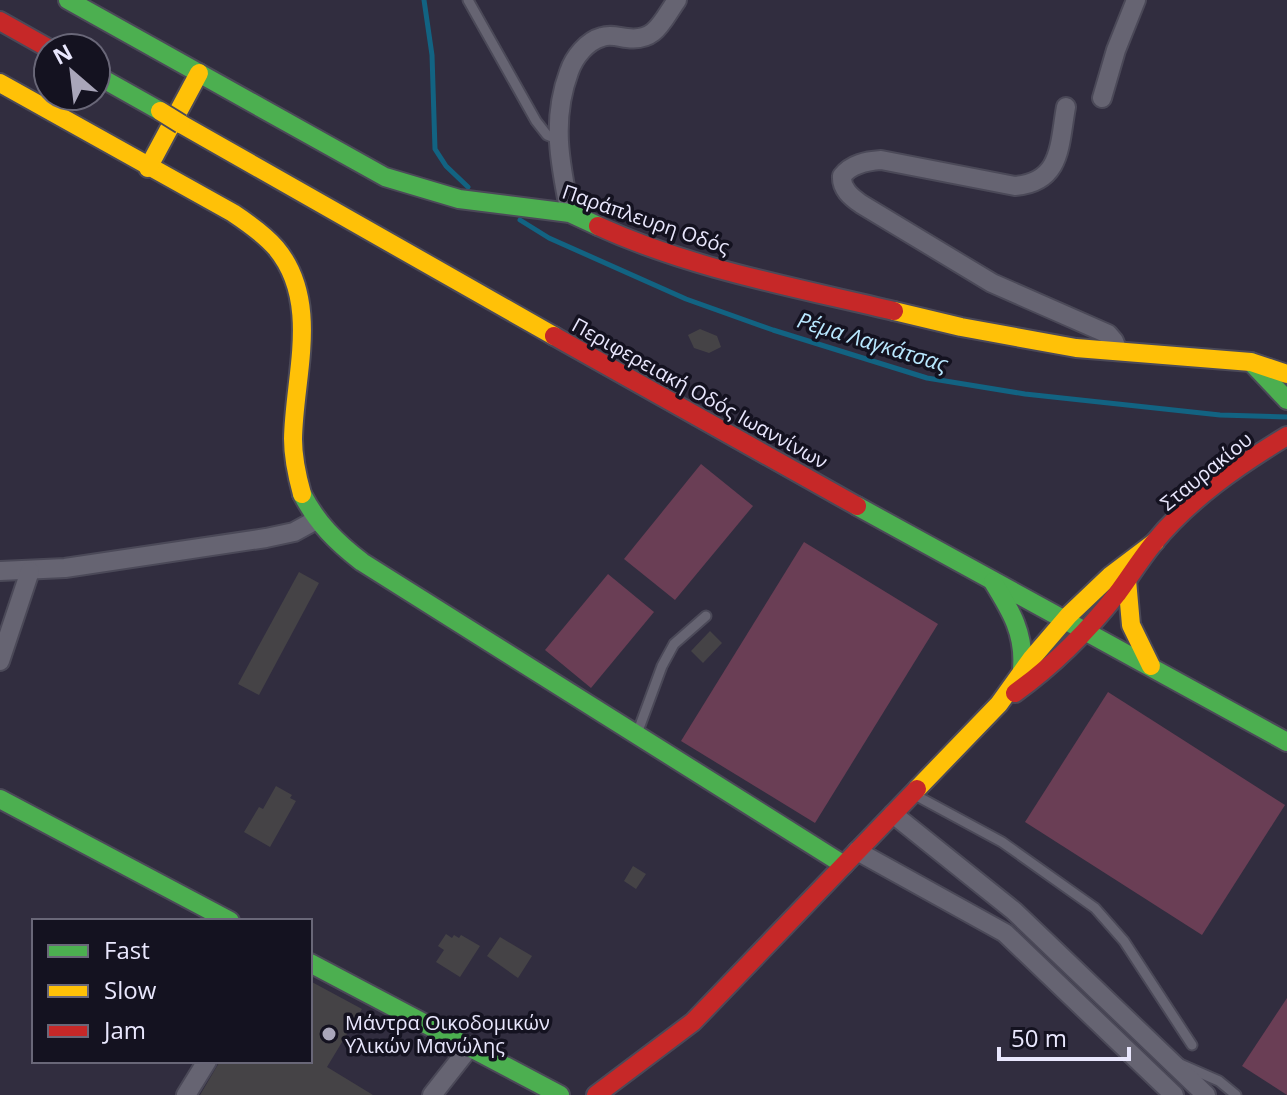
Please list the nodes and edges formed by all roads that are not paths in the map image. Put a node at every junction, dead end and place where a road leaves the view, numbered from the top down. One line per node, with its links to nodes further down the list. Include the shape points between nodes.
1 (68, 0): 7 (main road, Παράπλευρη Οδός)
2 (468, 0): 12 (lane, via 536,121)
3 (677, 0): 12 (street, via 646,38 605,36 582,50 561,95)
4 (1136, 0): 10 (street)
5 (0, 21): 6 (main road)
6 (32, 39)
7 (199, 73): 13 (main road); 14 (main road, Παράπλευρη Οδός, via 385,177 459,199)
8 (0, 83): 13 (main road)
9 (112, 84): 25 (main road, Περιφερειακή Οδός Ιωαννίνων, bridge)
10 (1102, 98)
11 (1066, 107): 15 (street, via 1055,163 1030,185 881,160 847,170 842,183 861,204 983,278 1108,334)
12 (557, 139): 14 (street)
13 (148, 168): 20 (main road, via 249,224 288,264 302,309 293,462 299,488)
14 (570, 213): 15 (main road, Παράπλευρη Οδός, via 702,265 1002,336)
15 (1118, 351): 16 (main road, Παράπλευρη Οδός)
16 (1251, 362): 17 (main road, Παράπλευρη Οδός); 18 (main road)
17 (1287, 374)
18 (1287, 400)
19 (1287, 436): 21 (main road, Σταυρακίου, via 1230,476)
20 (316, 520): 23 (street, via 266,538); 33 (main road, via 352,555)
21 (1155, 542): 24 (main road); 27 (main road)
22 (0, 571): 23 (street)
23 (30, 571): 29 (street)
24 (1127, 580): 28 (main road); 30 (main road, via 1127,618)
25 (992, 581): 27 (main road, Περιφερειακή Οδός Ιωαννίνων); 31 (main road, via 1019,627)
26 (706, 616): 33 (lane, via 674,644)
27 (1064, 619): 28 (main road, Περιφερειακή Οδός Ιωαννίνων); 31 (main road)
28 (1085, 630): 30 (main road, Περιφερειακή Οδός Ιωαννίνων); 32 (main road, via 1041,674)
29 (0, 661)
30 (1151, 666): 34 (main road, Περιφερειακή Οδός Ιωαννίνων)
31 (1022, 669): 32 (main road)
32 (999, 704): 35 (main road)
33 (637, 734): 39 (main road)
34 (1287, 742)
35 (913, 794): 37 (main road); 42 (lane, via 1002,842 1095,908 1124,941)
36 (0, 799): 40 (main road)
37 (893, 814): 38 (main road); 44 (street, via 1014,911)
38 (857, 851): 39 (main road); 50 (street, via 1005,933)
39 (844, 865): 49 (main road, via 693,1022)
40 (226, 919)
41 (312, 964): 43 (main road)
42 (1192, 1045)
43 (469, 1048): 47 (street); 48 (main road)
44 (1171, 1061): 51 (street); 52 (lane, via 1203,1072)
45 (206, 1063): 46 (street)
46 (186, 1095)
47 (432, 1095)
48 (560, 1095)
49 (596, 1095)
50 (1174, 1095)
51 (1206, 1095)
52 (1236, 1095)

